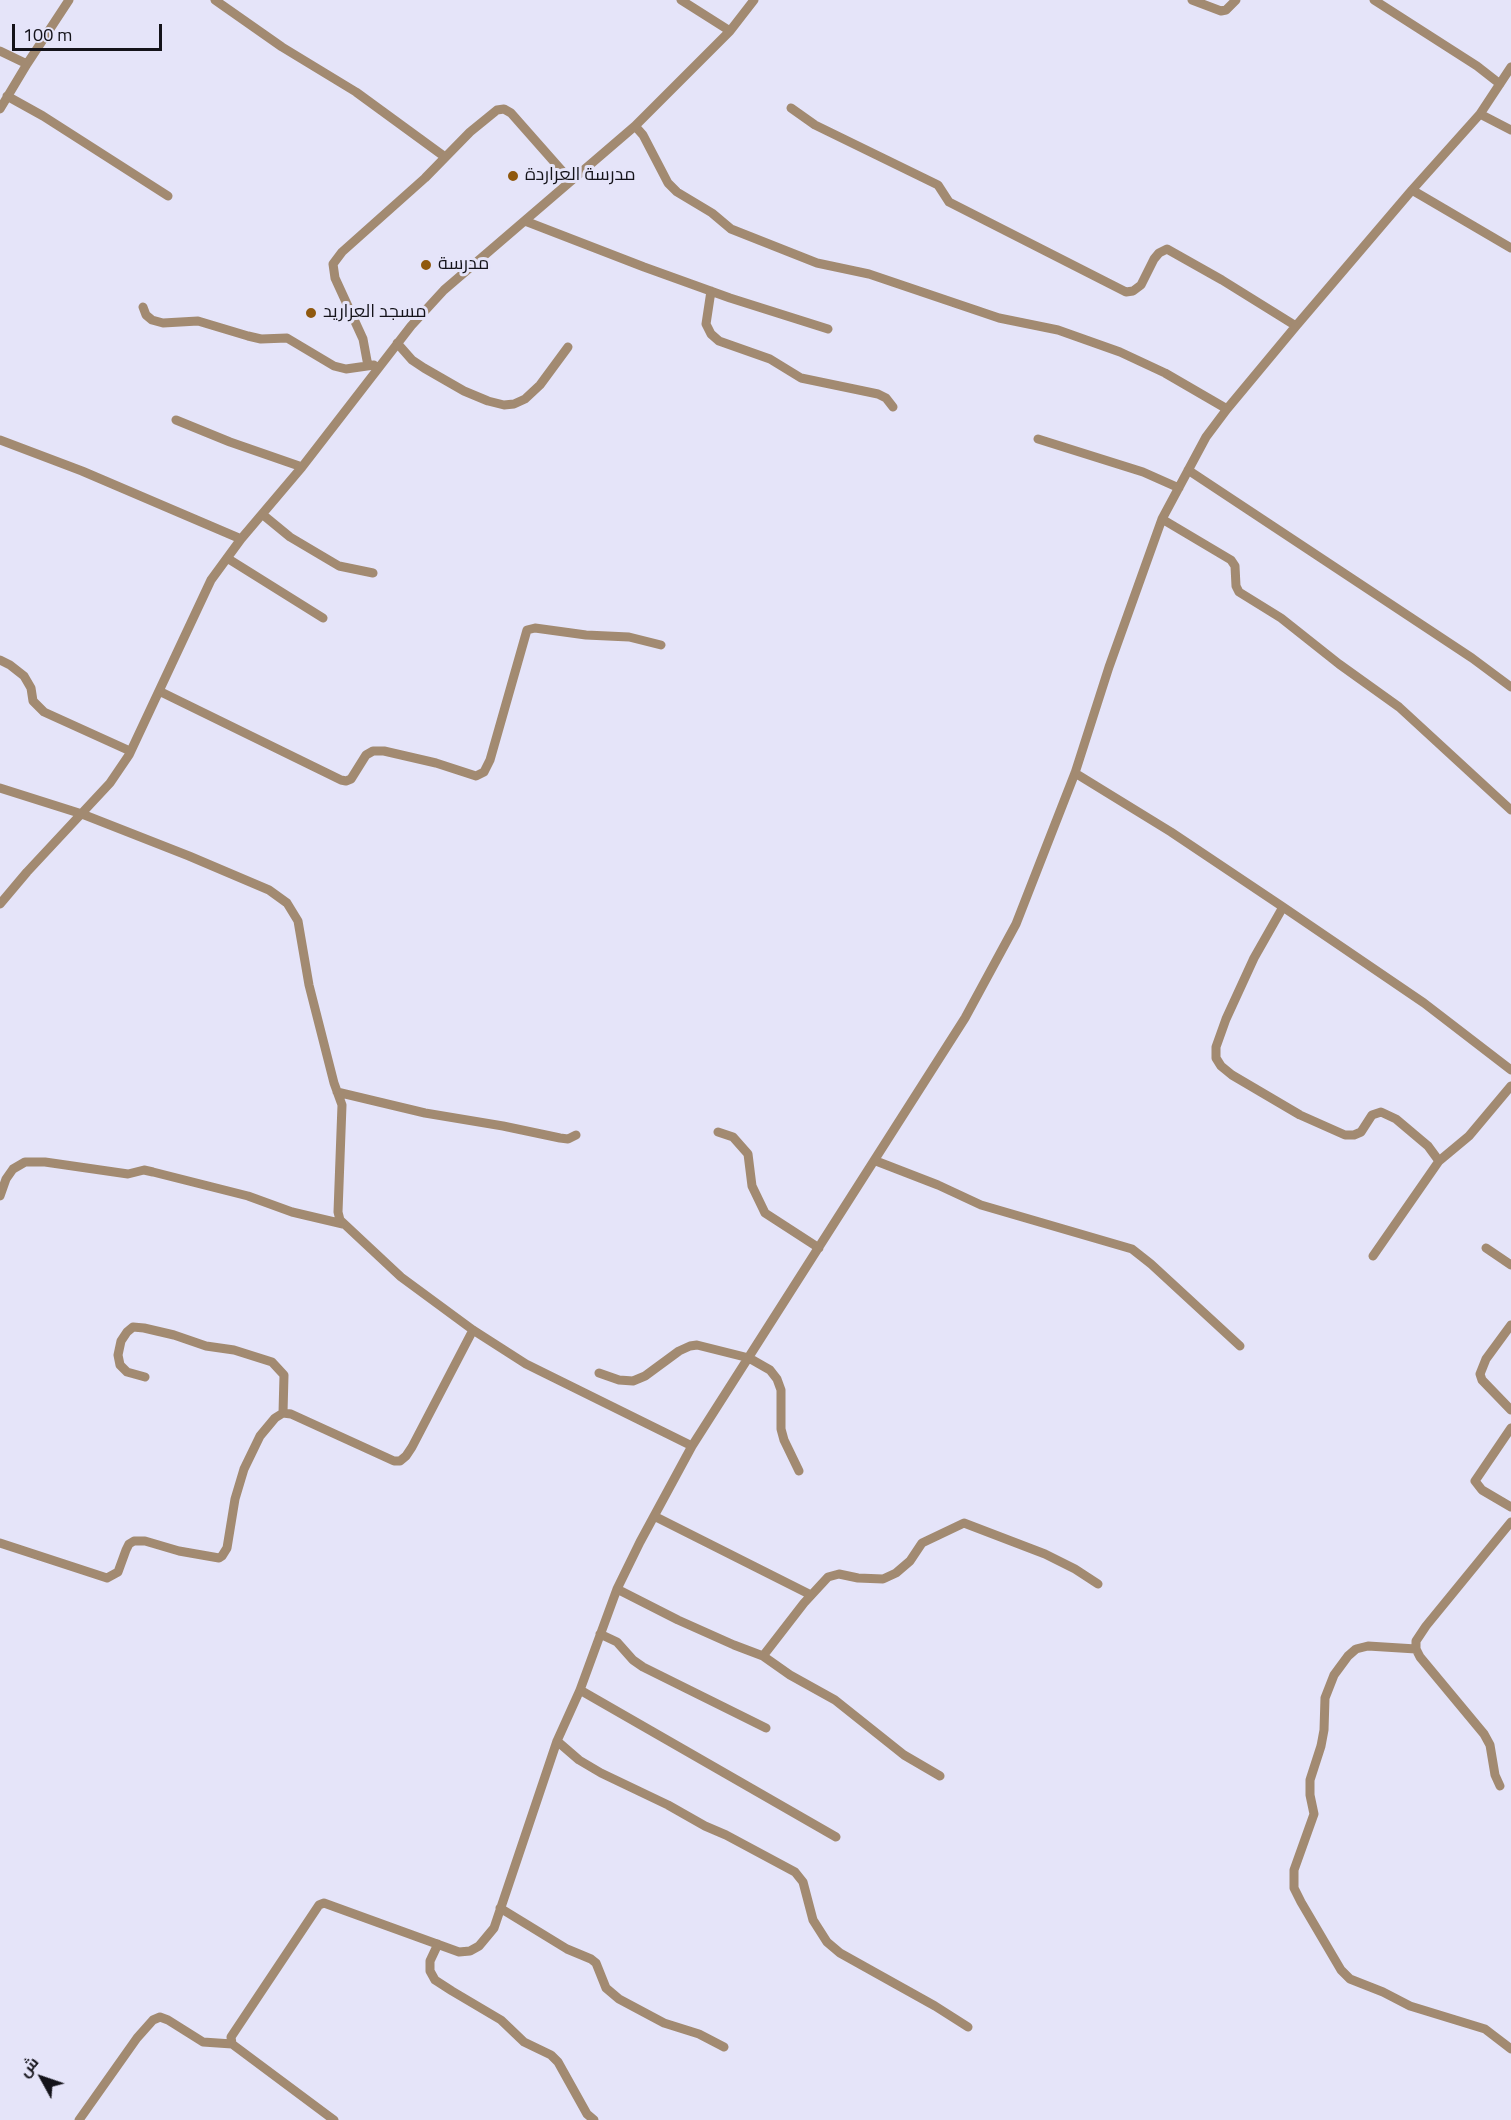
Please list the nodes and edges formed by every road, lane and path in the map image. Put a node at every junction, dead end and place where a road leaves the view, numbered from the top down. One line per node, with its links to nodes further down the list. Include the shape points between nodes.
1 (69, 0): 10 (street)
2 (215, 0): 19 (street, via 356,92)
3 (681, 0): 8 (street)
4 (754, 0): 8 (street)
5 (1192, 0): 6 (street, via 1226,10)
6 (1236, 0)
7 (1374, 0): 12 (street)
8 (730, 31): 17 (street)
9 (0, 51): 10 (street)
10 (27, 64): 13 (street)
11 (1511, 67): 12 (street)
12 (1500, 84): 16 (street)
13 (7, 96): 15 (street); 22 (street)
14 (791, 108): 27 (street, via 829,132 938,185 949,202 1126,292 1141,285 1159,253 1167,249)
15 (0, 109)
16 (1480, 114): 18 (street); 21 (street)
17 (635, 126): 20 (street); 34 (street, via 668,183 731,229 817,263 857,270 999,318 1058,330 1120,352 1166,372)
18 (1511, 130)
19 (445, 157): 20 (street, via 489,116 504,109); 32 (street, via 333,264 338,286 363,339)
20 (571, 181): 23 (street)
21 (1412, 190): 24 (street); 27 (street)
22 (168, 196)
23 (525, 220): 25 (street); 29 (street, via 444,290)
24 (1511, 248)
25 (711, 291): 28 (street); 33 (street, via 706,324 719,341 770,359 801,378 878,394)
26 (143, 307): 32 (street, via 152,320 163,323 198,321 261,339 287,338 334,366)
27 (1296, 326): 34 (street)
28 (828, 329)
29 (397, 343): 30 (street, via 424,368 464,391 504,405 525,399); 31 (street)
30 (568, 348)
31 (382, 362): 32 (street); 38 (street)
32 (368, 366)
33 (893, 407)
34 (1227, 409): 39 (street)
35 (176, 420): 38 (street)
36 (1038, 439): 40 (street, via 1143,472)
37 (0, 440): 43 (street)
38 (303, 466): 41 (street)
39 (1188, 470): 40 (street); 49 (street, via 1472,657)
40 (1179, 488): 42 (street)
41 (262, 514): 43 (street); 45 (street, via 290,537 339,566)
42 (1162, 519): 52 (street); 54 (street, via 1231,560 1239,592 1281,618 1399,707)
43 (241, 539): 44 (street)
44 (227, 558): 46 (street); 50 (street, via 196,609)
45 (373, 573)
46 (323, 618)
47 (661, 645): 50 (street, via 629,637 527,630 490,760 484,772 476,776 436,763 373,751 366,755 351,779 341,780)
48 (0, 660): 51 (street, via 24,676 33,701 44,712)
49 (1511, 687)
50 (159, 691): 51 (street)
51 (130, 751): 55 (street, via 110,783)
52 (1075, 773): 57 (street); 63 (street, via 1016,924 965,1018)
53 (0, 788): 55 (street)
54 (1511, 810)
55 (82, 814): 56 (street); 60 (street, via 259,886 287,903 298,921 309,985)
56 (0, 904)
57 (1283, 907): 58 (street, via 1433,1010); 64 (street, via 1226,1019 1216,1058 1232,1075 1345,1135 1361,1132 1372,1115 1381,1112 1396,1119 1428,1146)
58 (1511, 1070)
59 (1511, 1086): 64 (street, via 1469,1136)
60 (337, 1092): 62 (street, via 424,1113 560,1138); 66 (street, via 342,1105 338,1212)
61 (718, 1132): 67 (street, via 733,1137 748,1154 752,1186 765,1213)
62 (576, 1136)
63 (876, 1161): 67 (street); 73 (street, via 981,1205 1132,1249)
64 (1439, 1161): 69 (street)
65 (0, 1197): 66 (street, via 13,1169 25,1162 45,1162 128,1174 144,1170)
66 (343, 1224): 72 (street, via 401,1277)
67 (819, 1248): 74 (street)
68 (1486, 1248): 70 (street)
69 (1373, 1256)
70 (1511, 1265)
71 (1511, 1325): 77 (street, via 1480,1374)
72 (473, 1330): 78 (street, via 412,1447 400,1461); 80 (street, via 526,1364)
73 (1240, 1346)
74 (749, 1358): 75 (street, via 697,1345 679,1351 645,1376 633,1380); 80 (street); 81 (street, via 777,1379 781,1390 781,1430)
75 (599, 1373)
76 (145, 1377): 78 (street, via 120,1365 121,1341 133,1327 272,1362 284,1375)
77 (1511, 1410)
78 (283, 1413): 85 (street, via 267,1427 251,1452 235,1499 227,1548 219,1558 134,1541 129,1544 118,1572 107,1578)
79 (1511, 1428): 82 (street, via 1475,1481 1482,1490)
80 (692, 1446): 83 (street)
81 (799, 1471)
82 (1511, 1507)
83 (654, 1516): 87 (street); 88 (street)
84 (1511, 1522): 90 (street, via 1426,1626 1416,1641)
85 (0, 1543)
86 (1098, 1584): 88 (street, via 1045,1554 964,1523 922,1544 896,1573 872,1580 838,1574 828,1577)
87 (617, 1589): 89 (street); 91 (street)
88 (811, 1595): 91 (street)
89 (600, 1634): 92 (street); 93 (street, via 617,1642 643,1667)
90 (1416, 1649): 96 (street, via 1484,1734); 103 (street, via 1356,1649 1334,1675 1326,1698 1321,1746 1310,1780 1314,1814 1294,1870 1294,1888 1350,1979 1410,2006 1485,2029)
91 (763, 1656): 95 (street, via 835,1700 904,1755)
92 (580, 1690): 94 (street); 97 (street)
93 (766, 1728)
94 (556, 1741): 98 (street); 100 (street, via 601,1773 795,1872 803,1882 813,1920 827,1942)
95 (939, 1776)
96 (1500, 1786)
97 (836, 1837)
98 (500, 1908): 99 (street, via 494,1928 479,1946 459,1952); 102 (street, via 567,1949 591,1959 606,1988 619,1999 664,2023)
99 (438, 1944): 101 (street, via 324,1903 319,1905 231,2037); 106 (street, via 430,1961 435,1980 501,2020 524,2042 551,2055)
100 (968, 2027)
101 (232, 2044): 104 (street, via 203,2042 168,2020 153,2020); 105 (street)
102 (724, 2047)
103 (1511, 2049)
104 (79, 2120)
105 (334, 2120)
106 (594, 2120)

